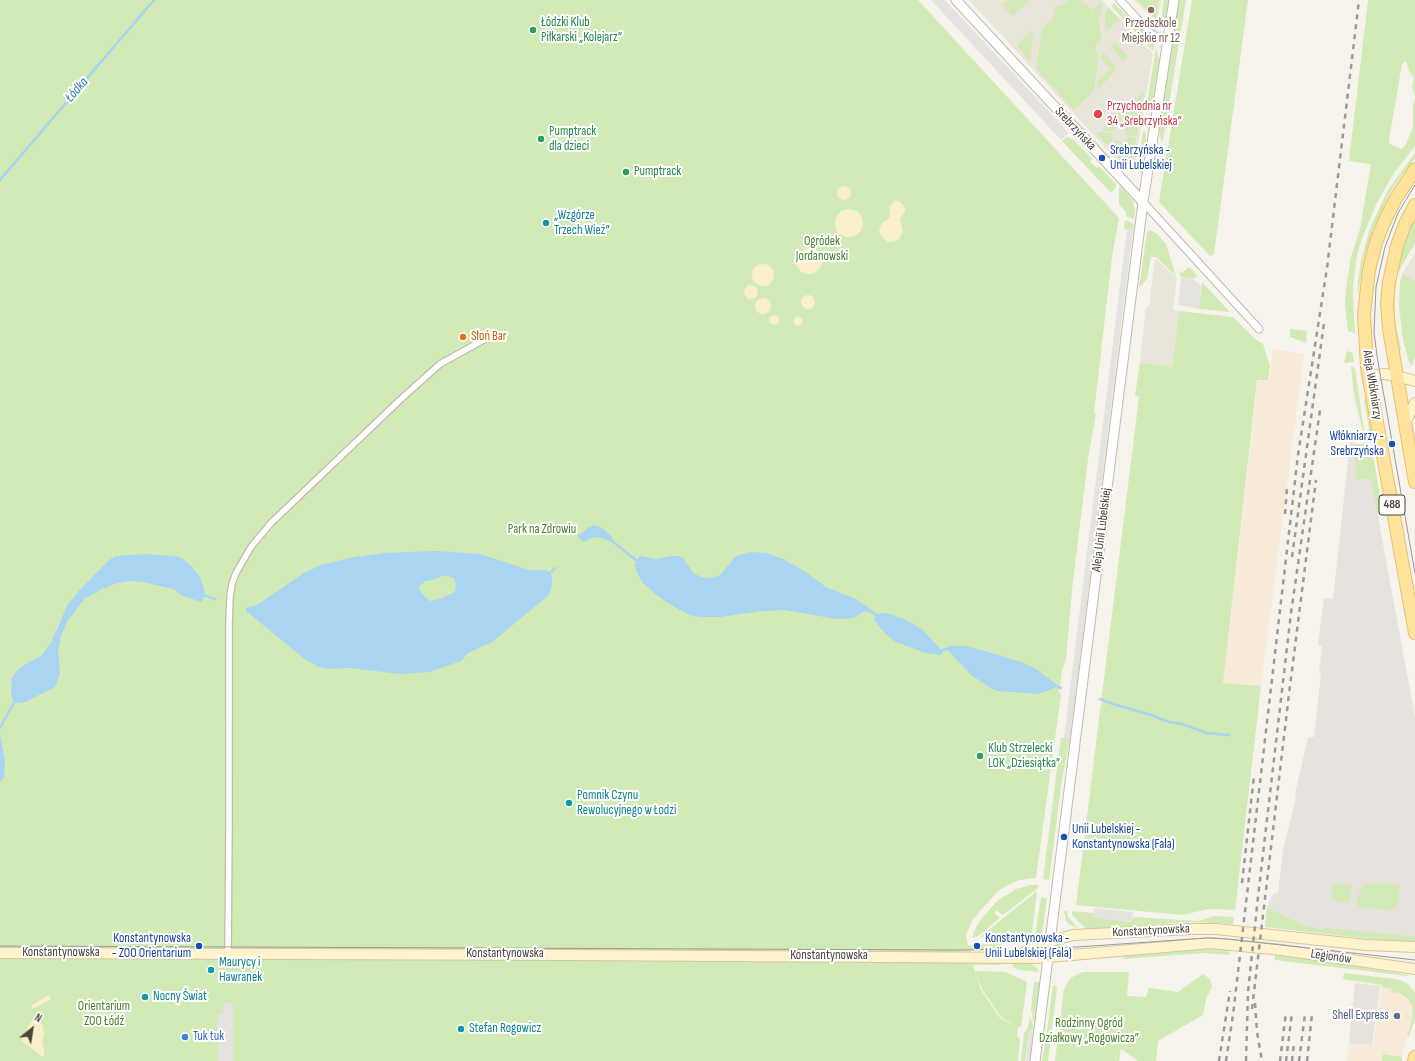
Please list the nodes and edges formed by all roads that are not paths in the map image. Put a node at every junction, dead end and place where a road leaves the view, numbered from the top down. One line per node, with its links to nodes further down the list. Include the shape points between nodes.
1 (956, 0): 6 (street, Srebrzyńska)
2 (1120, 0): 4 (street, via 1150,33)
3 (1174, 0): 4 (street, Aleja Unii Lubelskiej)
4 (1168, 40): 6 (street, Aleja Unii Lubelskiej)
5 (1415, 169): 11 (main road, Aleja Włókniarzy / 488, via 1390,210 1370,263 1364,314)
6 (1142, 202): 8 (street, Srebrzyńska); 18 (street, Aleja Unii Lubelskiej)
7 (1415, 205): 10 (main road, Aleja Włókniarzy / 488, via 1400,236 1389,282 1388,321)
8 (1260, 329)
9 (487, 338): 22 (street, via 440,364 401,399 271,523 251,547 236,573 230,596 229,623)
10 (1397, 375): 11 (main road); 12 (main road); 14 (main road, Aleja Włókniarzy / 488)
11 (1369, 376): 16 (main road, Aleja Włókniarzy / 488)
12 (1415, 381)
13 (1415, 403): 14 (main road)
14 (1406, 423): 15 (main road, Aleja Włókniarzy / 488)
15 (1415, 482)
16 (1415, 633)
17 (1248, 932): 18 (main road, Konstantynowska, via 1192,929 1082,935); 20 (main road, Legionów, via 1366,945)
18 (1051, 941): 23 (main road, Konstantynowska); 24 (street, Aleja Unii Lubelskiej)
19 (1247, 946): 24 (main road, Konstantynowska, via 1197,944); 25 (main road, Legionów)
20 (1415, 947)
21 (0, 953): 22 (main road, Konstantynowska)
22 (228, 954): 23 (main road, Konstantynowska)
23 (1010, 957): 24 (main road, Konstantynowska)
24 (1049, 957): 27 (street, Aleja Unii Lubelskiej)
25 (1415, 969)
26 (1415, 1057): 28 (main road)
27 (1035, 1061)
28 (1414, 1061)

